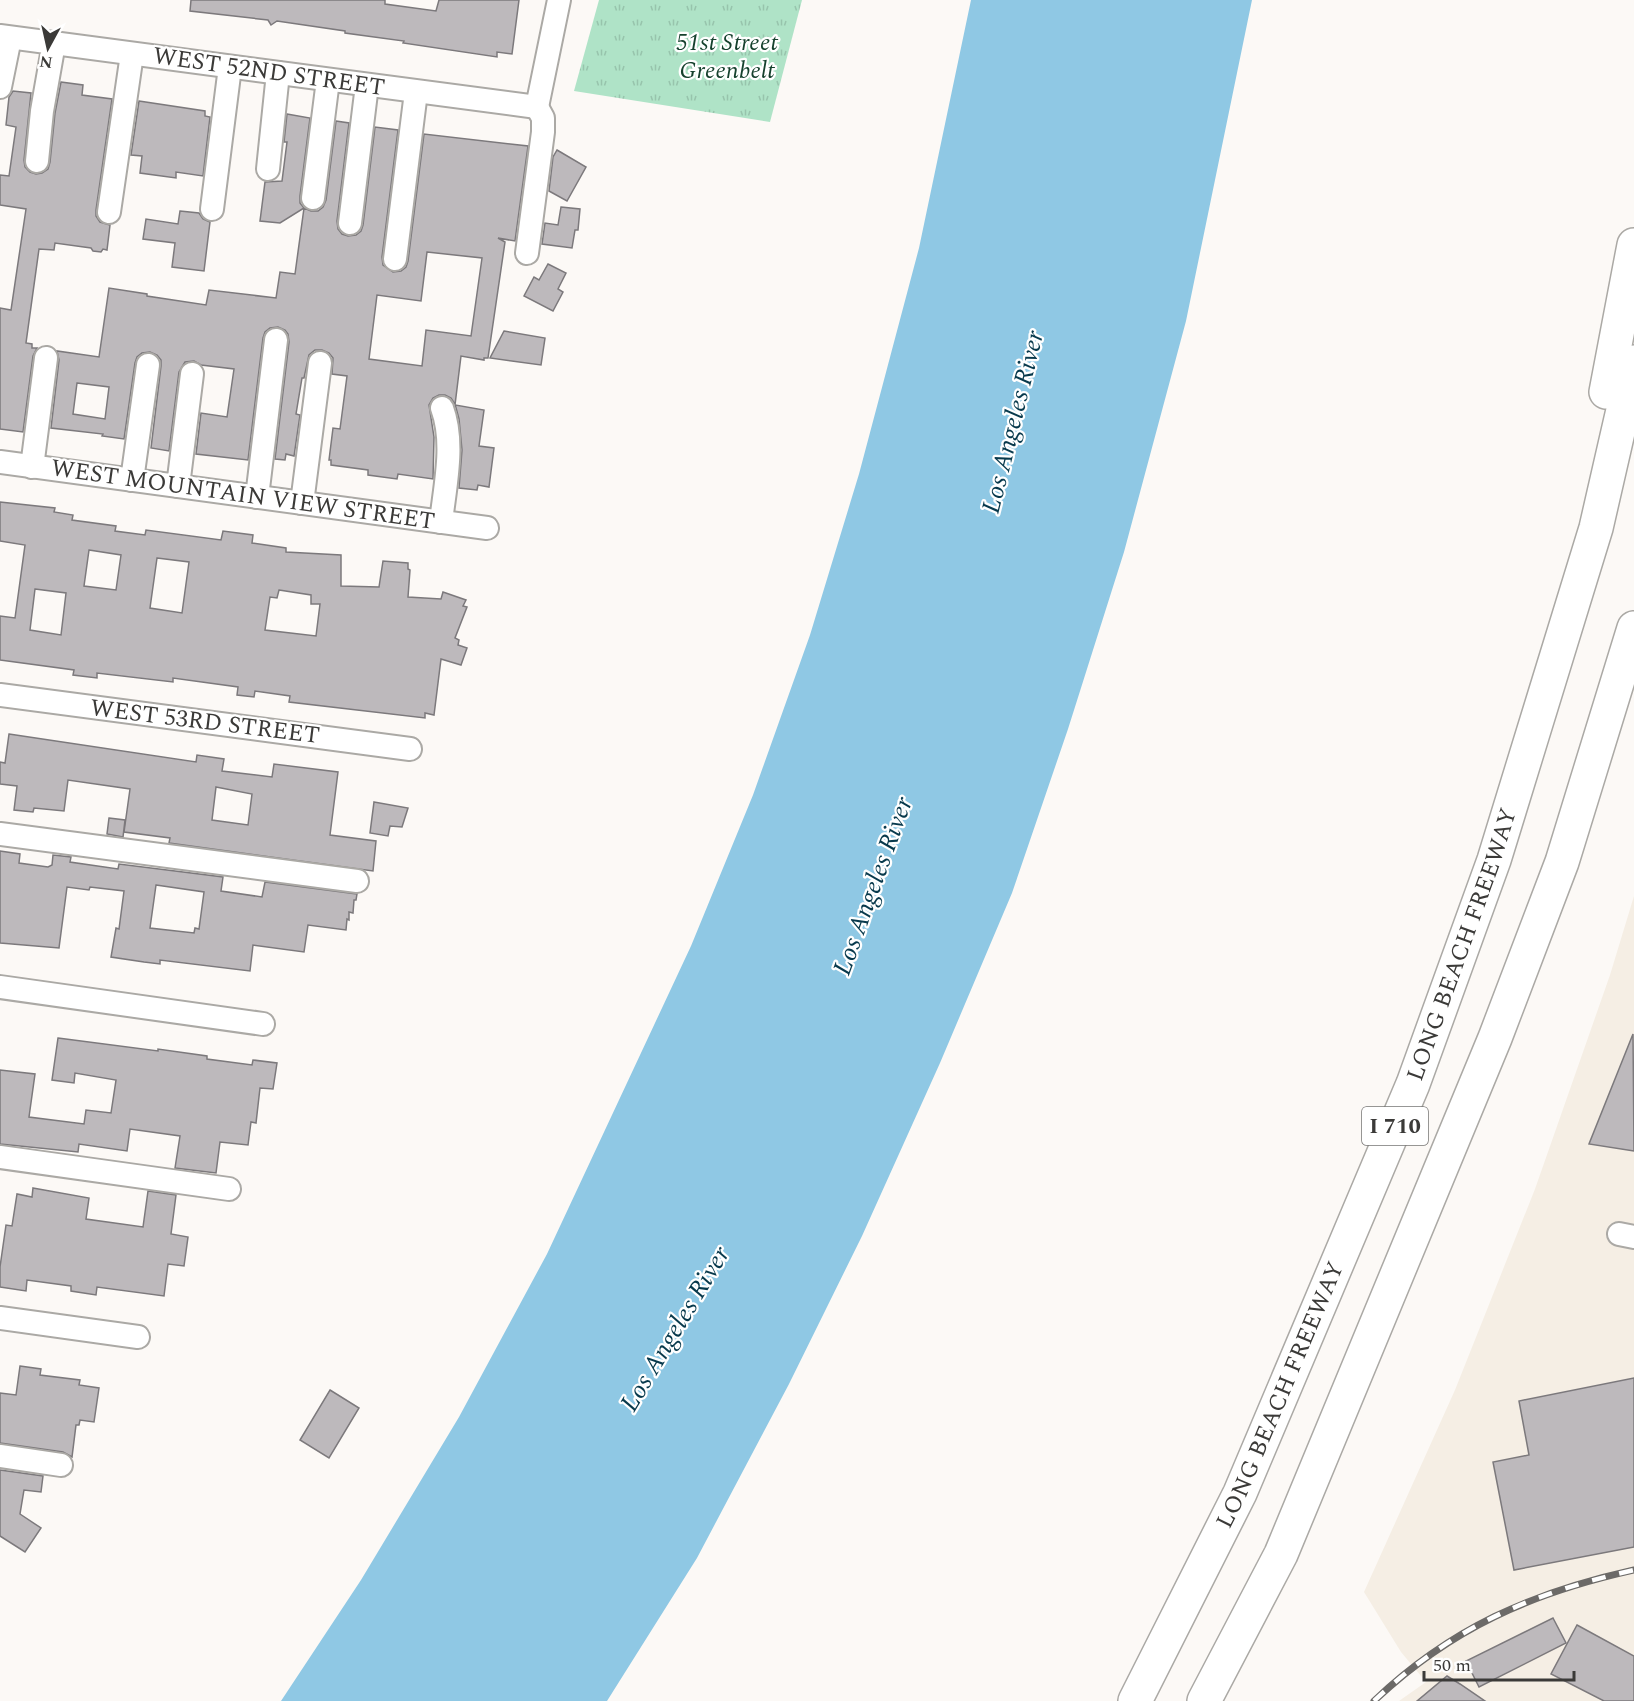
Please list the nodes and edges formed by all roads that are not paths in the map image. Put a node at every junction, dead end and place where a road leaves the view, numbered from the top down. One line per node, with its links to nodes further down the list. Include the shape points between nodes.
1 (560, 0): 11 (street)
2 (5, 37): 3 (street, WEST 52ND STREET); 9 (street)
3 (54, 43): 4 (street, WEST 52ND STREET); 12 (street)
4 (132, 54): 5 (street, WEST 52ND STREET); 16 (street)
5 (230, 67): 6 (street, WEST 52ND STREET); 15 (street)
6 (278, 73): 7 (street, WEST 52ND STREET); 13 (street)
7 (328, 80): 8 (street, WEST 52ND STREET); 14 (street)
8 (368, 85): 10 (street, WEST 52ND STREET); 17 (street)
9 (0, 87)
10 (416, 92): 11 (street, WEST 52ND STREET); 20 (street)
11 (537, 107): 19 (street, via 543,118 543,132)
12 (37, 161)
13 (268, 169)
14 (313, 198)
15 (212, 209)
16 (109, 212)
17 (350, 223)
18 (1634, 245): 36 (highway, via 1599,426)
19 (527, 253)
20 (395, 259)
21 (276, 340): 32 (street)
22 (46, 358): 29 (street)
23 (1634, 362): 36 (highway, LONG BEACH FREEWAY / I 710)
24 (148, 365): 30 (street)
25 (326, 372): 33 (street)
26 (192, 374): 31 (street)
27 (442, 408): 34 (street, via 449,441)
28 (0, 462): 29 (street, WEST MOUNTAIN VIEW STREET)
29 (32, 467): 30 (street, WEST MOUNTAIN VIEW STREET)
30 (132, 480): 31 (street, WEST MOUNTAIN VIEW STREET)
31 (178, 486): 32 (street, WEST MOUNTAIN VIEW STREET)
32 (257, 497): 33 (street, WEST MOUNTAIN VIEW STREET)
33 (309, 504): 34 (street, WEST MOUNTAIN VIEW STREET)
34 (441, 522): 35 (street, WEST MOUNTAIN VIEW STREET)
35 (487, 528)
36 (1596, 528): 50 (highway, LONG BEACH FREEWAY / I 710, via 1494,860 1413,1084 1240,1493)
37 (1634, 628): 51 (highway, I 710, via 1562,862 1494,1038 1281,1554)
38 (0, 695): 39 (street, WEST 53RD STREET)
39 (411, 748)
40 (0, 834): 41 (street)
41 (357, 881)
42 (0, 987): 43 (street)
43 (263, 1024)
44 (0, 1157): 45 (street)
45 (229, 1190)
46 (0, 1318): 47 (street)
47 (138, 1337)
48 (0, 1456): 49 (street)
49 (61, 1465)
50 (1135, 1701)
51 (1204, 1701)

